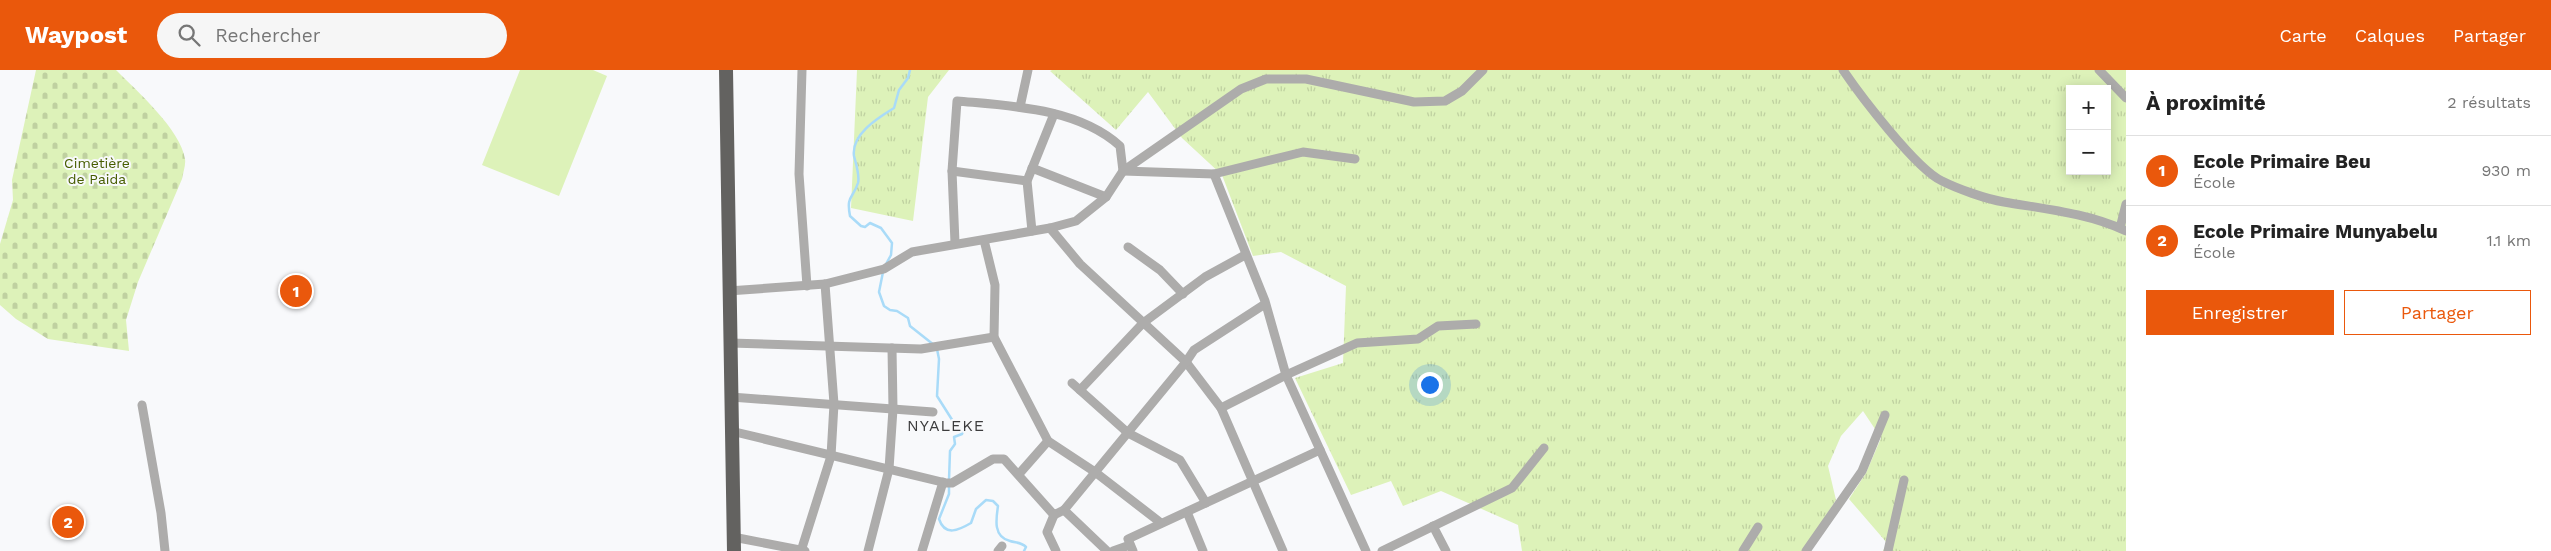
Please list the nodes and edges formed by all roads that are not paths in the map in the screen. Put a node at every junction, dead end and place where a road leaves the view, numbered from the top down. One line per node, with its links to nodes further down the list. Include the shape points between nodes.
1 (726, 70): 28 (highway)
2 (802, 70): 27 (street, via 799,174)
3 (1028, 70): 9 (street)
4 (1483, 70): 7 (street, via 1462,91 1445,101 1414,102)
5 (1843, 70): 20 (street, via 1921,164 1941,181 2002,201 2046,207)
6 (2099, 70): 8 (street)
7 (1286, 74): 14 (street, via 1241,89)
8 (2126, 98)
9 (1020, 107): 10 (street); 13 (street, via 957,100)
10 (1054, 114): 12 (street); 14 (street, via 1104,131 1120,146)
11 (1355, 159): 15 (street, via 1302,152)
12 (1032, 168): 16 (street); 17 (street)
13 (952, 171): 16 (street); 23 (street)
14 (1123, 171): 15 (street); 17 (street)
15 (1214, 174): 25 (street)
16 (1027, 181): 21 (street)
17 (1106, 197): 19 (street, via 1076,221)
18 (2126, 204): 20 (street)
19 (1050, 228): 21 (street); 31 (street, via 1080,264)
20 (2123, 230)
21 (1032, 232): 22 (street)
22 (984, 240): 23 (street); 33 (street, via 995,285)
23 (954, 243): 26 (street, via 912,252 884,269)
24 (1128, 247): 29 (street, via 1160,270)
25 (1245, 255): 29 (street); 30 (street)
26 (826, 284): 27 (street); 35 (street)
27 (807, 286): 28 (street)
28 (728, 291): 34 (highway)
29 (1183, 294): 31 (street)
30 (1265, 304): 37 (street, via 1194,350); 38 (street)
31 (1144, 323): 37 (street); 40 (street)
32 (1476, 324): 38 (street, via 1438,326 1418,339 1357,343)
33 (994, 337): 36 (street, via 921,349); 50 (street)
34 (730, 343): 35 (street); 41 (highway)
35 (831, 347): 36 (street); 42 (street)
36 (892, 348): 45 (street)
37 (1186, 362): 44 (street); 49 (street)
38 (1286, 375): 44 (street); 52 (street)
39 (1072, 383): 40 (street)
40 (1080, 390): 49 (street)
41 (731, 397): 42 (street); 48 (highway)
42 (834, 404): 45 (street); 53 (street)
43 (142, 405): 69 (street)
44 (1221, 408): 57 (street)
45 (893, 409): 46 (street); 54 (street)
46 (933, 412)
47 (1885, 415): 82 (street, via 1862,471)
48 (731, 431): 53 (street); 67 (highway)
49 (1128, 433): 55 (street); 60 (street, via 1180,460)
50 (1048, 441): 55 (street); 56 (street)
51 (1544, 448): 65 (street, via 1512,488)
52 (1320, 450): 57 (street); 78 (street)
53 (831, 456): 54 (street); 70 (street)
54 (890, 469): 59 (street); 71 (street)
55 (1095, 472): 61 (street); 64 (street)
56 (1019, 474): 59 (street, via 1004,459 993,459); 63 (street)
57 (1254, 480): 60 (street); 77 (street)
58 (1904, 480): 83 (street)
59 (947, 482): 72 (street)
60 (1206, 503): 62 (street)
61 (1064, 510): 63 (street); 74 (street)
62 (1187, 512): 64 (street); 76 (street)
63 (1054, 515): 73 (street, via 1047,532)
64 (1161, 523): 68 (street, via 1128,539)
65 (1433, 526): 79 (street); 80 (street)
66 (1758, 527): 81 (street)
67 (733, 544): 70 (street)
68 (1132, 548): 75 (street)
69 (165, 551)
70 (803, 551)
71 (868, 551)
72 (922, 551)
73 (1056, 551)
74 (1107, 551)
75 (1113, 551)
76 (1203, 551)
77 (1283, 551)
78 (1366, 551)
79 (1382, 551)
80 (1446, 551)
81 (1744, 551)
82 (1806, 551)
83 (1888, 551)

